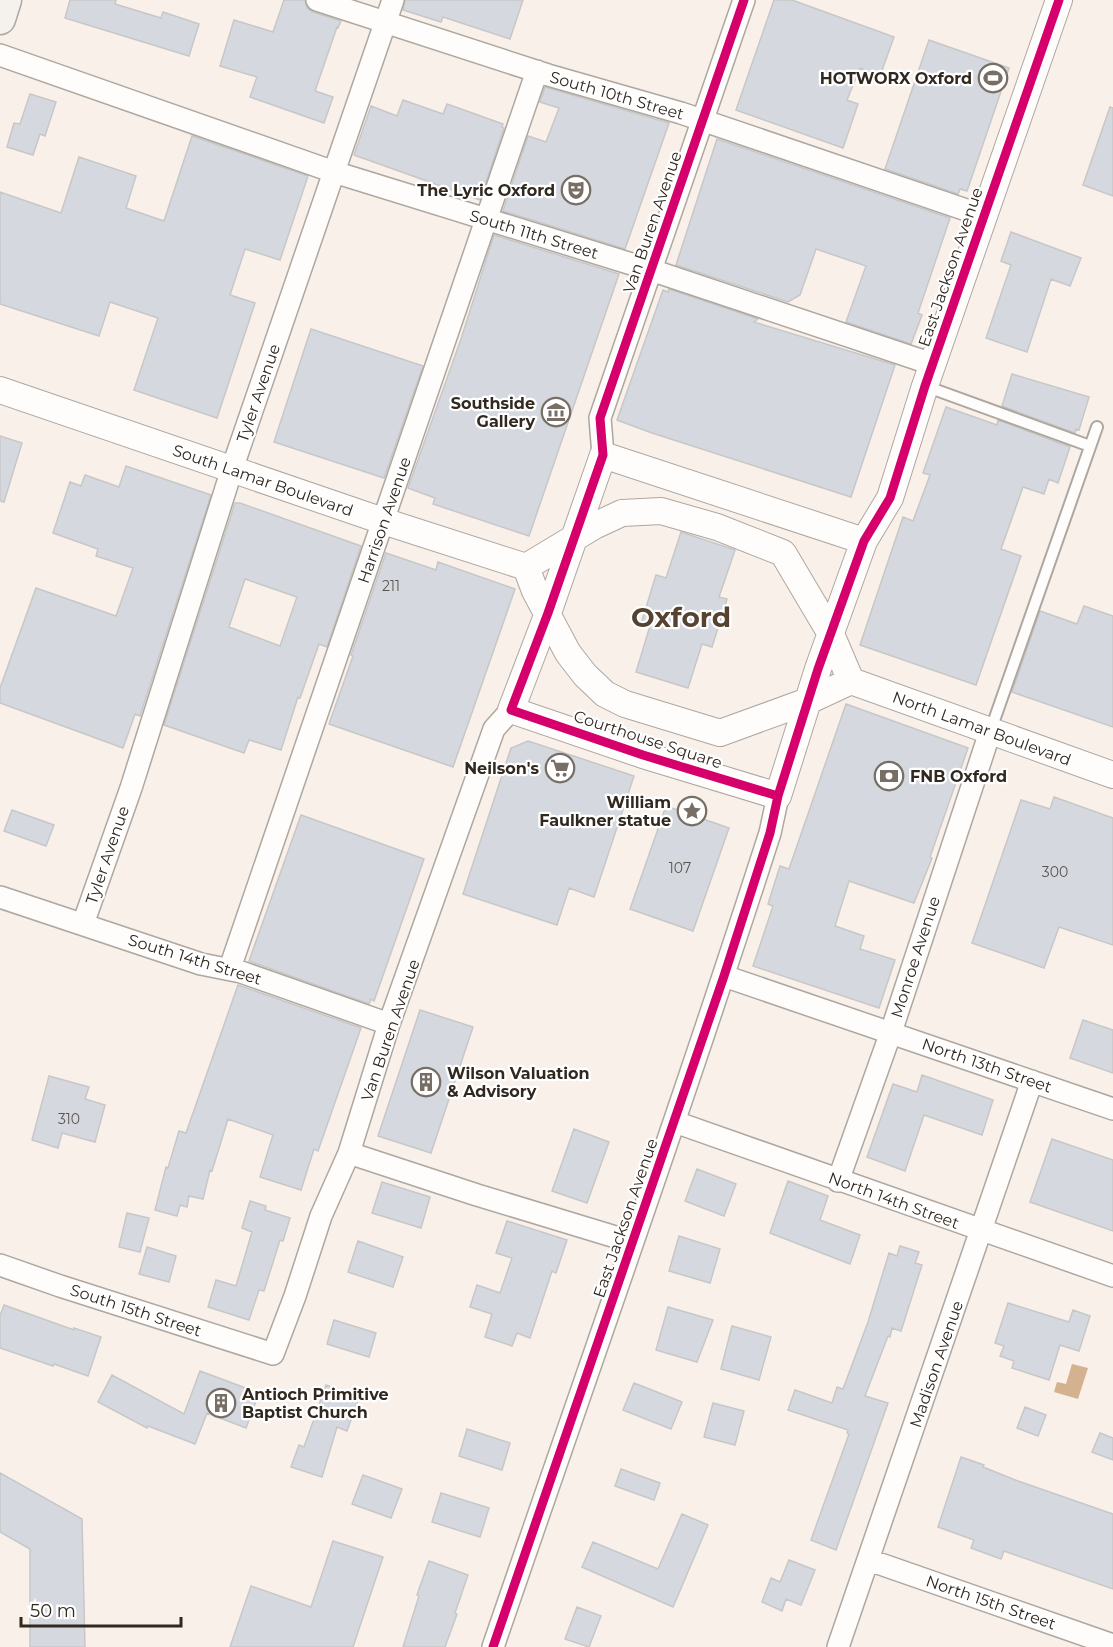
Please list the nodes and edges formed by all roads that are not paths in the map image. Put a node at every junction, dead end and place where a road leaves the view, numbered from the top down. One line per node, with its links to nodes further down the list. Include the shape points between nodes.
1 (6, 0): 6 (main road)
2 (317, 0): 7 (street, South 10th Street)
3 (393, 0): 7 (street, Tyler Avenue)
4 (744, 0): 10 (street, Van Buren Avenue)
5 (1059, 0): 12 (street, East Jackson Avenue)
6 (0, 19)
7 (386, 22): 9 (street, South 10th Street); 11 (street, Tyler Avenue)
8 (0, 55): 11 (street, South 11th Street)
9 (537, 71): 10 (street, South 10th Street); 13 (street, Harrison Avenue)
10 (702, 121): 12 (street, South 10th Street); 14 (street, Van Buren Avenue)
11 (334, 171): 13 (street, South 11th Street); 20 (street, Tyler Avenue)
12 (984, 216): 15 (street, East Jackson Avenue)
13 (486, 220): 14 (street, South 11th Street); 21 (street, Harrison Avenue)
14 (651, 270): 15 (street, South 11th Street); 19 (street, Van Buren Avenue, via 600,418)
15 (928, 375): 18 (lane); 23 (street, East Jackson Avenue, via 890,498)
16 (0, 390): 20 (street, South Lamar Boulevard)
17 (1097, 427): 18 (lane)
18 (1090, 446): 30 (lane)
19 (603, 455): 22 (street); 23 (street)
20 (232, 469): 21 (street, South Lamar Boulevard); 34 (street, Tyler Avenue, via 131,788)
21 (383, 521): 24 (street, South Lamar Boulevard); 35 (street, Harrison Avenue)
22 (573, 540): 24 (street); 25 (street); 26 (street, via 622,513 661,511 717,527 783,553)
23 (864, 541): 26 (street)
24 (526, 567): 25 (street, Courthouse Square)
25 (548, 613): 28 (street, Courthouse Square, via 568,653 585,675 605,694 625,704 720,733); 29 (street)
26 (831, 634): 27 (street); 28 (street)
27 (851, 681): 28 (street, Courthouse Square); 30 (street, North Lamar Boulevard)
28 (808, 701): 32 (street)
29 (511, 710): 32 (street, Courthouse Square); 37 (street, Van Buren Avenue, via 494,729)
30 (990, 732): 31 (street, North Lamar Boulevard); 38 (street, Monroe Avenue)
31 (1113, 775)
32 (778, 796): 36 (street, East Jackson Avenue)
33 (0, 897): 34 (street, South 14th Street)
34 (83, 924): 35 (street, South 14th Street, via 201,964)
35 (230, 968): 37 (street, South 14th Street)
36 (724, 976): 38 (street, North 13th Street); 41 (street, East Jackson Avenue)
37 (389, 1024): 42 (street, Van Buren Avenue)
38 (891, 1032): 39 (street, North 13th Street); 43 (street, Monroe Avenue)
39 (1032, 1081): 40 (street, North 13th Street); 44 (street, Madison Avenue)
40 (1113, 1109)
41 (675, 1122): 43 (street, North 14th Street); 45 (street, East Jackson Avenue)
42 (350, 1153): 45 (street); 48 (street, Van Buren Avenue, via 321,1216)
43 (838, 1181): 44 (street, North 14th Street)
44 (981, 1232): 47 (street, North 14th Street); 49 (street, Madison Avenue)
45 (632, 1242): 51 (street, East Jackson Avenue)
46 (0, 1264): 48 (street, South 15th Street)
47 (1113, 1276)
48 (273, 1354)
49 (869, 1560): 50 (street, North 15th Street); 52 (street, Madison Avenue)
50 (1113, 1645)
51 (493, 1647)
52 (838, 1647)

